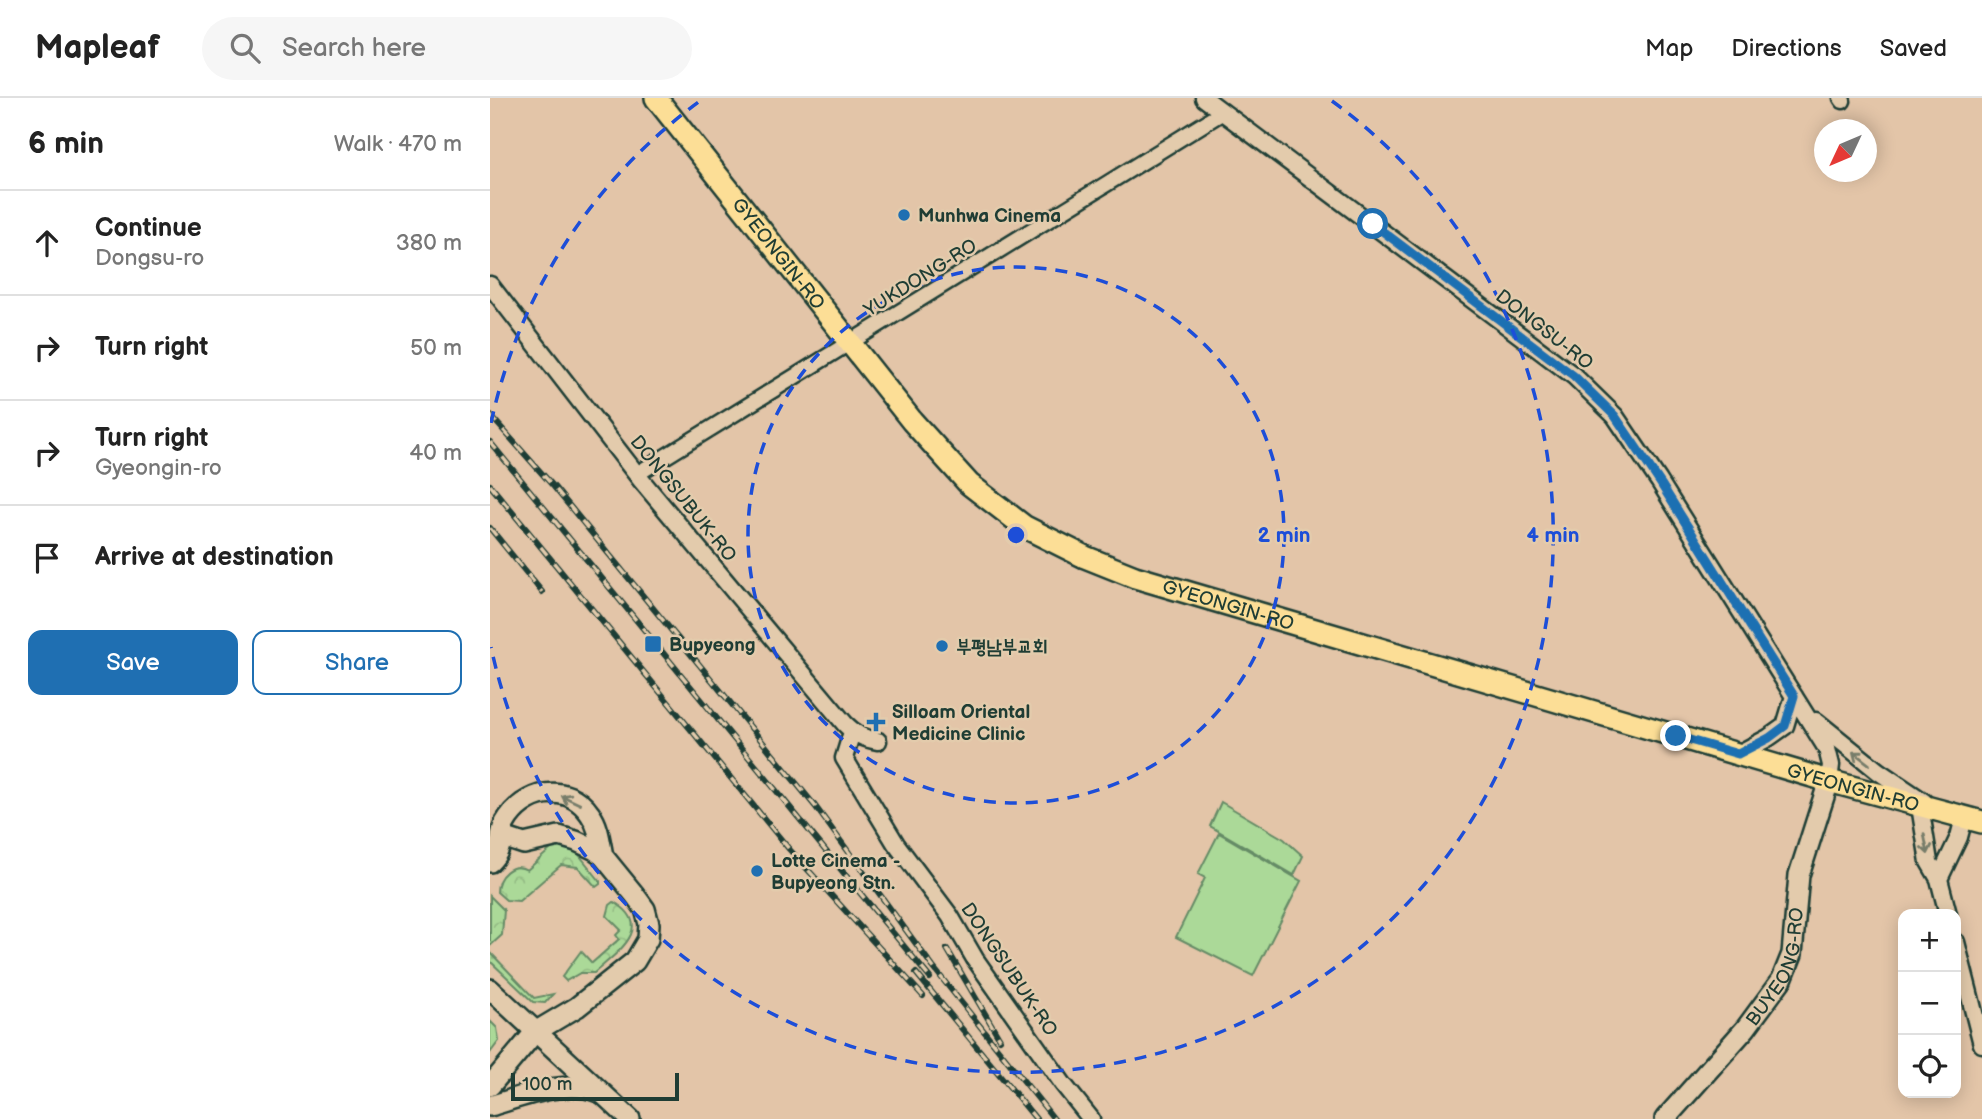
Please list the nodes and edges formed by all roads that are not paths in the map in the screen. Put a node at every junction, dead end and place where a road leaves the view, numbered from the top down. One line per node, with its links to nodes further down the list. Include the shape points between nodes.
1 (656, 98): 5 (main road, GYEONGIN-RO)
2 (1204, 98): 3 (street, DONGSU-RO)
3 (1223, 112): 5 (street, YUKDONG-RO); 7 (street, DONGSU-RO, via 1574,376 1615,416)
4 (490, 285): 6 (street, DONGSUBUK-RO)
5 (850, 343): 6 (street, YUKDONG-RO); 10 (main road, GYEONGIN-RO, via 969,484 1025,527 1085,557 1141,578)
6 (637, 474): 8 (street, DONGSUBUK-RO)
7 (1798, 702): 10 (street, via 1785,726); 11 (street, DONGSU-RO, via 1827,749); 12 (street, one-way to 7)
8 (852, 732): 9 (street); 27 (street, DONGSUBUK-RO, via 844,758 859,786 975,959)
9 (878, 741)
10 (1738, 754): 11 (main road, GYEONGIN-RO)
11 (1829, 782): 12 (main road, GYEONGIN-RO); 28 (main road, BUYEONG-RO, via 1799,875 1792,954 1782,979 1746,1028)
12 (1929, 808): 13 (main road, GYEONGIN-RO); 17 (street, one-way to 17, via 1924,839)
13 (1973, 820): 17 (street, via 1959,837)
14 (503, 837): 15 (main road, via 524,844 559,836); 15 (main road, one-way to 14, via 595,822 583,805 564,795 529,797 505,824); 16 (main road)
15 (603, 856): 21 (main road, via 645,909 648,939 622,973)
16 (490, 862)
17 (1939, 879): 18 (street)
18 (1947, 909)
19 (1961, 962): 22 (street)
20 (490, 989): 21 (main road)
21 (535, 1032): 23 (main road); 24 (main road)
22 (1982, 1044)
23 (490, 1086)
24 (604, 1095): 25 (main road, via 582,1087 562,1087); 26 (main road)
25 (490, 1106)
26 (630, 1119)
27 (1091, 1119)
28 (1665, 1119)

